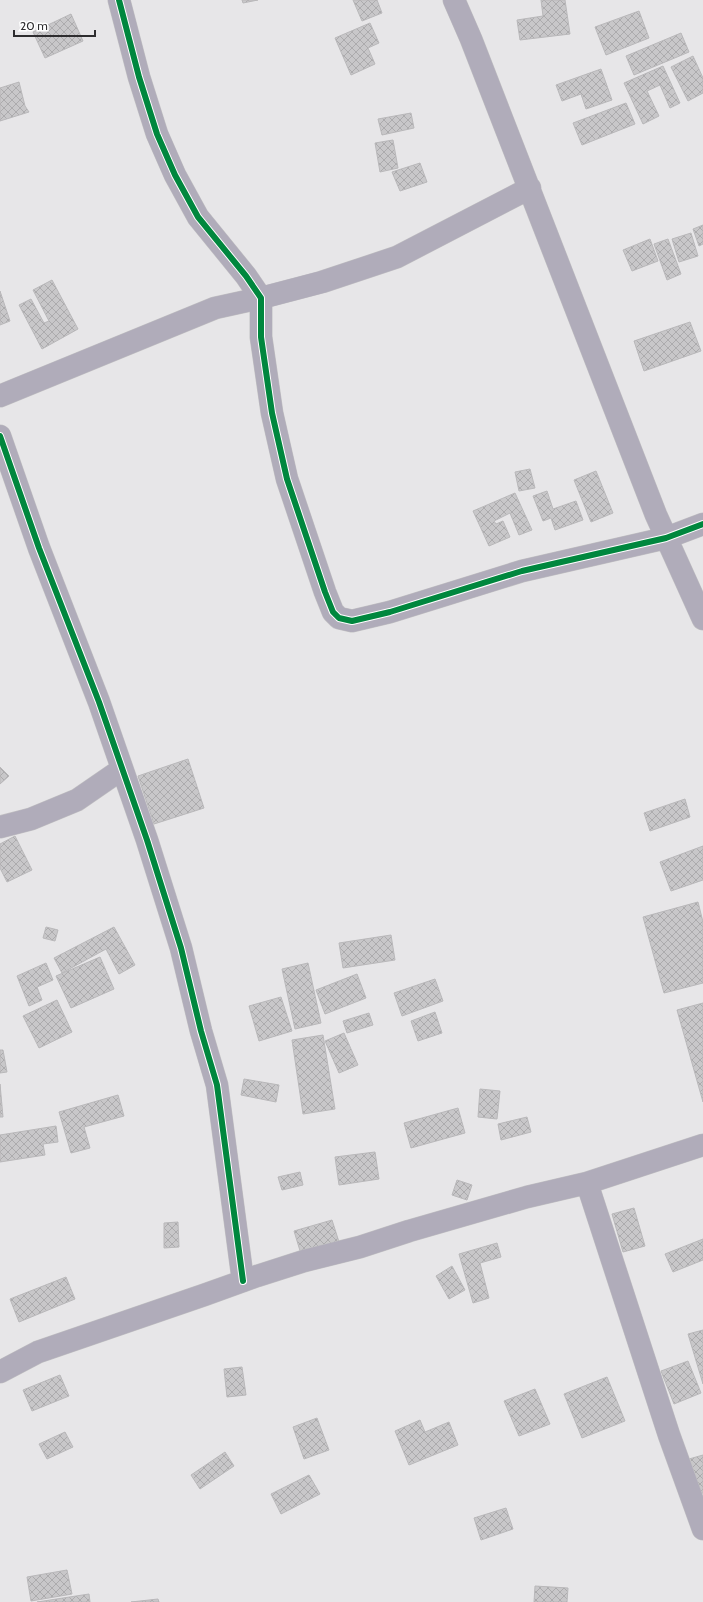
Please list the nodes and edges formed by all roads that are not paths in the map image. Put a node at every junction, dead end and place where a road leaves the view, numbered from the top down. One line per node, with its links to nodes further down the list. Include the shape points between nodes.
1 (119, 0): 4 (street, via 157,134 175,175 198,217)
2 (454, 0): 3 (street)
3 (530, 188): 4 (street, via 397,258); 8 (street)
4 (261, 298): 5 (street, via 215,308); 8 (street, via 261,338 272,413 287,479 325,592 333,612 339,618 352,621 522,571)
5 (0, 396)
6 (0, 436): 10 (street)
7 (703, 524): 8 (street)
8 (666, 538): 9 (street)
9 (703, 619)
10 (122, 769): 11 (street, via 77,800 31,819); 14 (street, via 181,948 217,1085)
11 (0, 827)
12 (703, 1145): 13 (street)
13 (587, 1183): 14 (street, via 527,1197); 16 (street, via 669,1435)
14 (243, 1281): 15 (street, via 38,1352)
15 (0, 1372)
16 (703, 1529)

